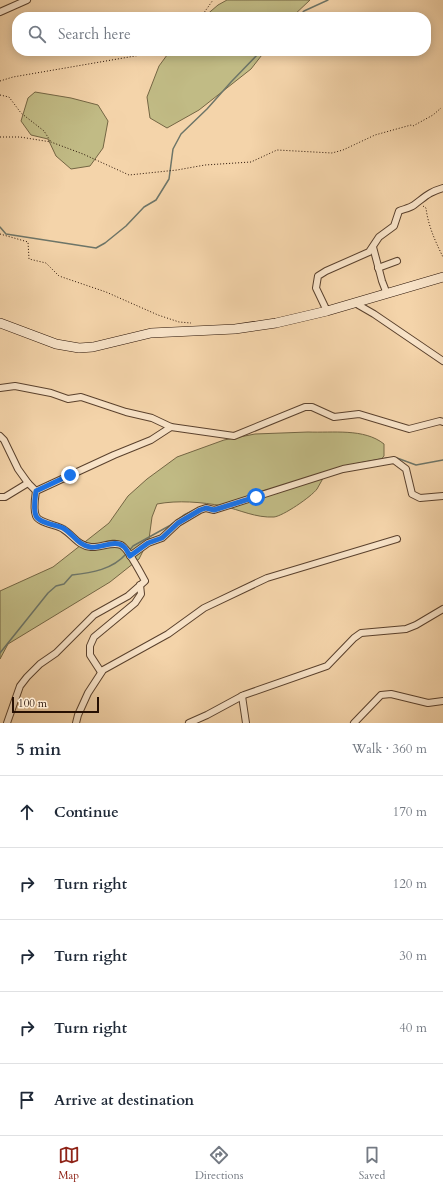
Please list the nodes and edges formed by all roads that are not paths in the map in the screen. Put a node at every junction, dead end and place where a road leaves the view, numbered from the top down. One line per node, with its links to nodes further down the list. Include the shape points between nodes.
1 (27, 0): 2 (street)
2 (0, 12)
3 (443, 188): 4 (street, via 425,195 399,211 394,226 379,237)
4 (373, 247): 6 (street); 10 (street, via 369,252 318,276 316,288)
5 (397, 261): 6 (street)
6 (378, 268): 8 (street)
7 (443, 278): 8 (street)
8 (387, 294): 9 (street)
9 (355, 303): 10 (street); 12 (street)
10 (327, 311): 11 (street, via 235,330 151,333 79,348 42,340)
11 (0, 323)
12 (443, 361)
13 (0, 388): 15 (street, via 14,386 68,399 81,397 152,418)
14 (443, 422): 15 (street, via 409,429 359,414 334,417 305,406 234,436)
15 (171, 427): 18 (street, via 152,440)
16 (0, 436): 17 (street)
17 (28, 483): 18 (street); 20 (street, via 5,497)
18 (36, 491): 22 (street, via 35,515 38,519 63,528 78,542 90,547 115,543 123,546)
19 (443, 496): 22 (street, via 420,498 412,494 406,469 394,460 343,469 214,510 200,510 178,523 162,538 148,543)
20 (0, 497)
21 (397, 539): 25 (street, via 267,578 204,608 168,634)
22 (130, 556): 23 (street, via 145,581)
23 (140, 585): 25 (street, via 141,594 134,603 94,637 90,646 90,656); 28 (street, via 128,596 94,615 56,653 27,676 20,686)
24 (443, 609): 26 (street, via 406,628 361,633 327,666)
25 (102, 672): 29 (street, via 88,693)
26 (242, 696): 30 (street); 31 (street)
27 (443, 701): 32 (street, via 428,703 391,694 381,695)
28 (7, 723)
29 (76, 723)
30 (189, 723)
31 (246, 723)
32 (354, 723)

